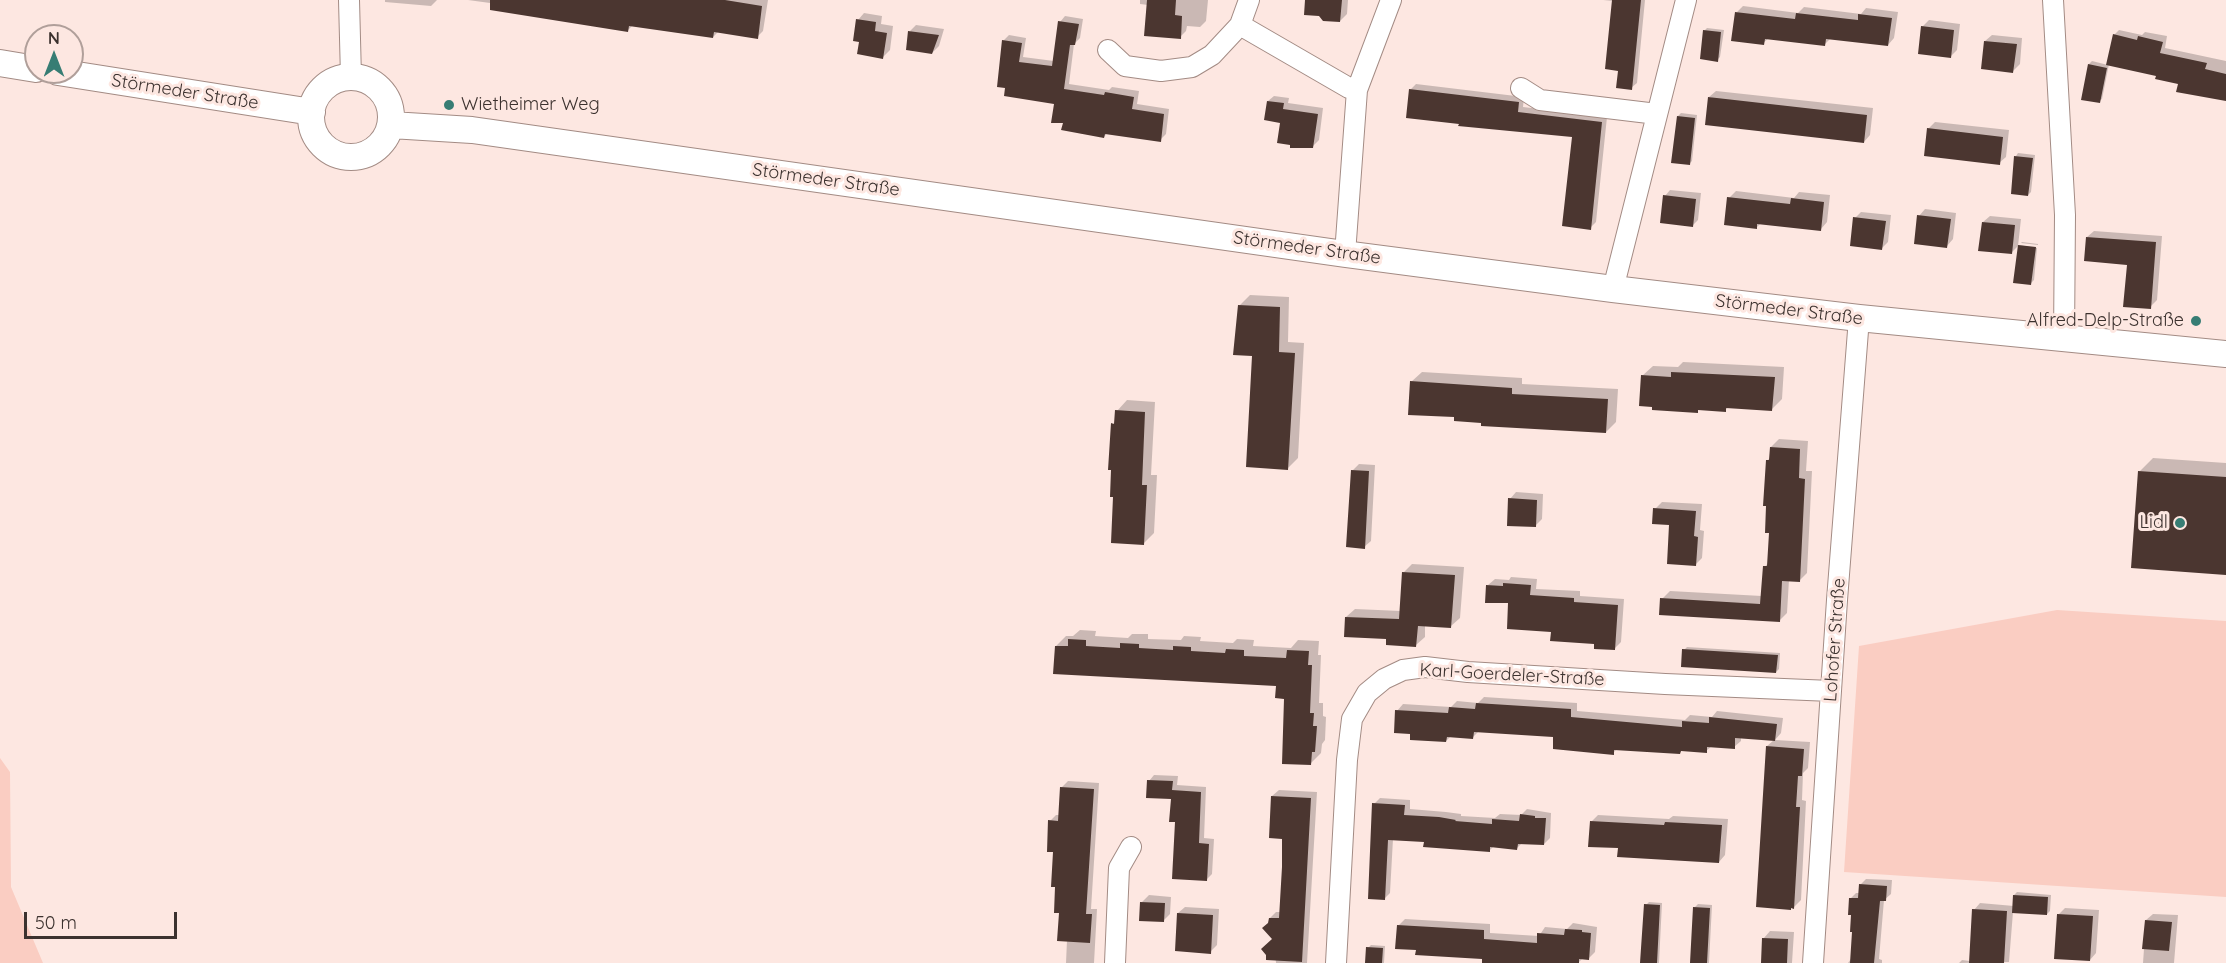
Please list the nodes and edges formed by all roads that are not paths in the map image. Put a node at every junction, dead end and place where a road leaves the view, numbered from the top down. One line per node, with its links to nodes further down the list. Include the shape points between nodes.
1 (349, 0): 11 (street)
2 (1249, 0): 6 (street)
3 (1391, 0): 13 (street)
4 (1686, 0): 15 (street)
5 (2053, 0): 20 (street, via 2065,215)
6 (1240, 25): 7 (street, via 1212,55 1192,67 1161,71 1125,66); 13 (street)
7 (1108, 50)
8 (0, 63): 9 (main road)
9 (24, 67)
10 (84, 76): 14 (main road, Störmeder Straße)
11 (351, 77): 14 (main road, via 337,79 325,87); 16 (main road, via 374,83 382,92 391,113)
12 (1521, 88): 15 (street, via 1540,100)
13 (1357, 90): 17 (street)
14 (312, 112): 16 (main road, via 312,123 322,144 343,156 368,153 383,142)
15 (1657, 114): 18 (street)
16 (391, 125): 17 (main road, Störmeder Straße, via 483,132)
17 (1345, 254): 18 (main road, Störmeder Straße)
18 (1613, 289): 19 (main road, Störmeder Straße)
19 (1859, 318): 20 (main road, Störmeder Straße); 22 (street, Lohofer Straße)
20 (2064, 339): 21 (main road, Störmeder Straße)
21 (2226, 354)
22 (1831, 691): 25 (street, Karl-Goerdeler-Straße, via 1425,667 1403,670 1384,679 1367,693 1352,719); 26 (street, Lohofer Straße)
23 (1131, 848): 24 (street, via 1119,868)
24 (1115, 963)
25 (1336, 963)
26 (1813, 963)

